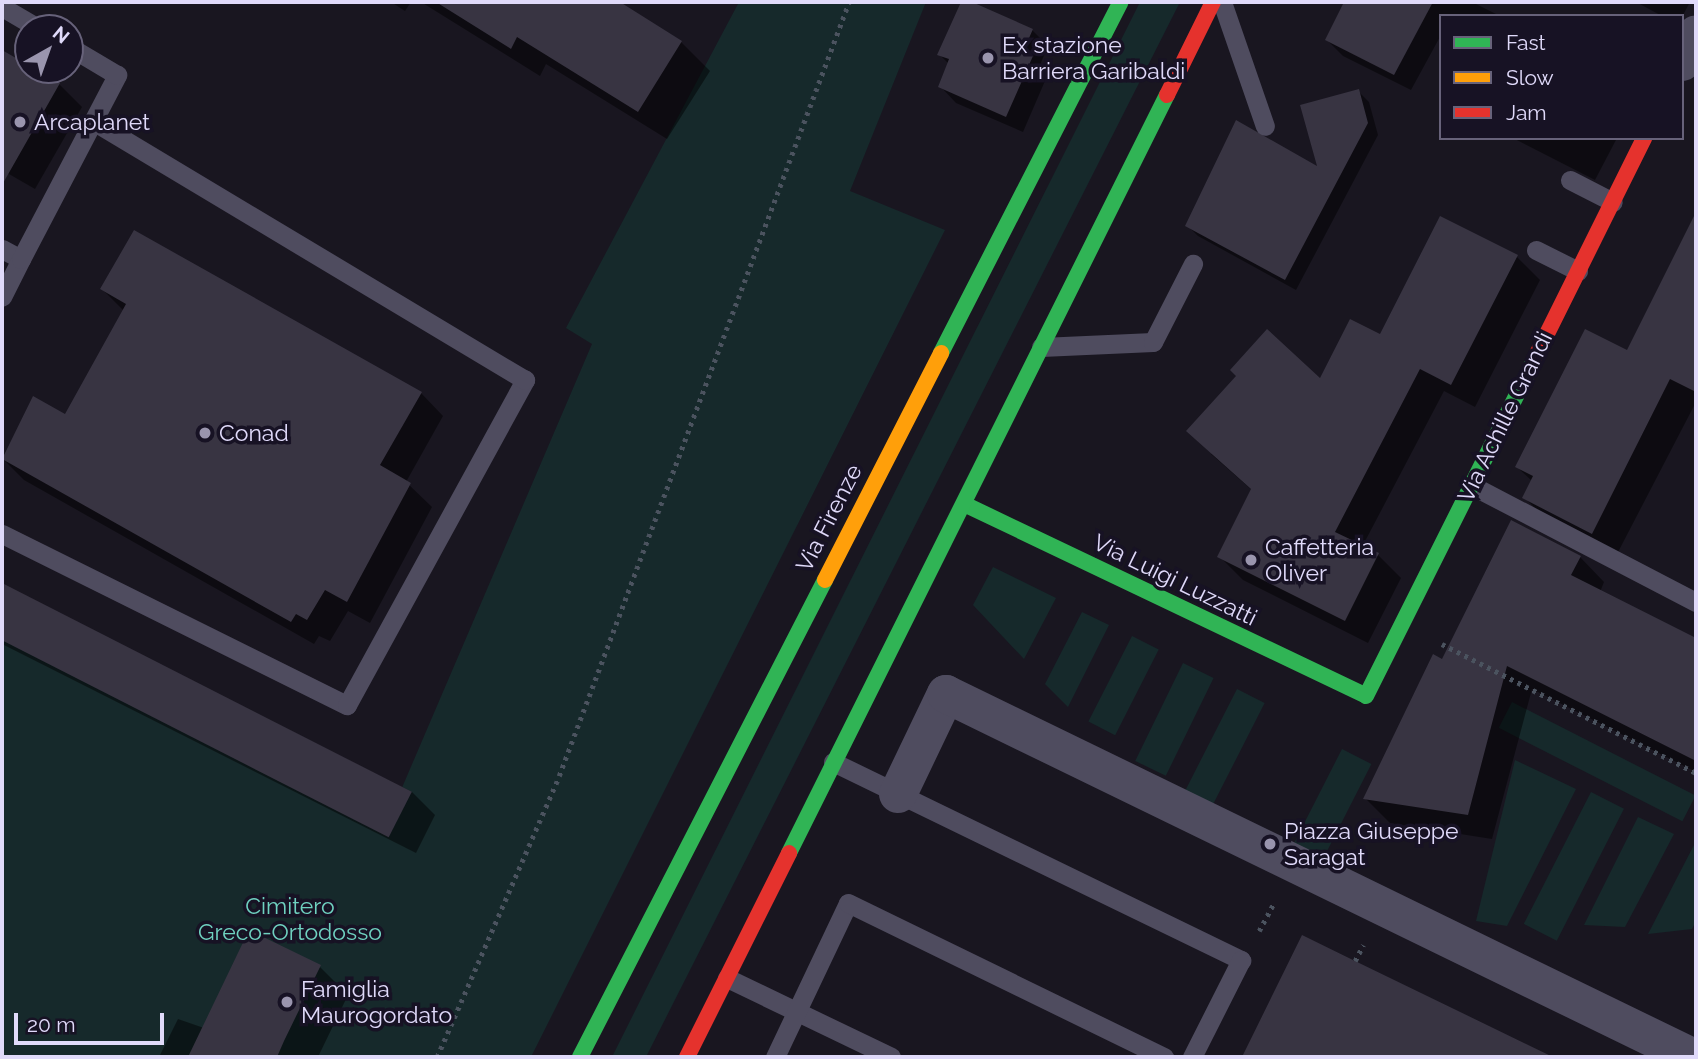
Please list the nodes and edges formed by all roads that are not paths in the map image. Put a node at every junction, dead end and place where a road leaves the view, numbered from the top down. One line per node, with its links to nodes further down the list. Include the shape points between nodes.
1 (1121, 2): 27 (main road, Via Firenze)
2 (1213, 2): 16 (main road)
3 (1222, 2): 6 (lane)
4 (84, 55): 5 (lane, via 117,75)
5 (93, 121): 12 (lane); 19 (lane, via 525,380 347,705)
6 (1265, 126)
7 (1643, 140): 9 (main road, Via Achille Grandi)
8 (1570, 180): 9 (lane)
9 (1613, 202): 14 (main road, Via Achille Grandi)
10 (2, 249): 12 (lane)
11 (1536, 250): 14 (lane)
12 (21, 259): 15 (lane)
13 (1193, 264): 16 (lane, via 1153,342)
14 (1578, 271): 17 (main road, Via Achille Grandi)
15 (2, 297)
16 (1041, 347): 18 (main road)
17 (1471, 485): 20 (lane); 21 (main road, Via Achille Grandi)
18 (964, 504): 21 (main road, Via Luigi Luzzatti); 22 (main road)
19 (2, 534)
20 (1696, 602)
21 (1366, 696)
22 (833, 762): 23 (lane); 24 (main road)
23 (898, 794): 32 (lane, via 1241,960); 33 (street, via 946,694)
24 (727, 978): 25 (lane); 28 (main road)
25 (796, 1010): 26 (lane); 29 (lane); 31 (lane, via 848,903)
26 (862, 1051): 30 (lane)
27 (580, 1057)
28 (687, 1057)
29 (775, 1057)
30 (891, 1057)
31 (1164, 1057)
32 (1192, 1057)
33 (1692, 1057)

